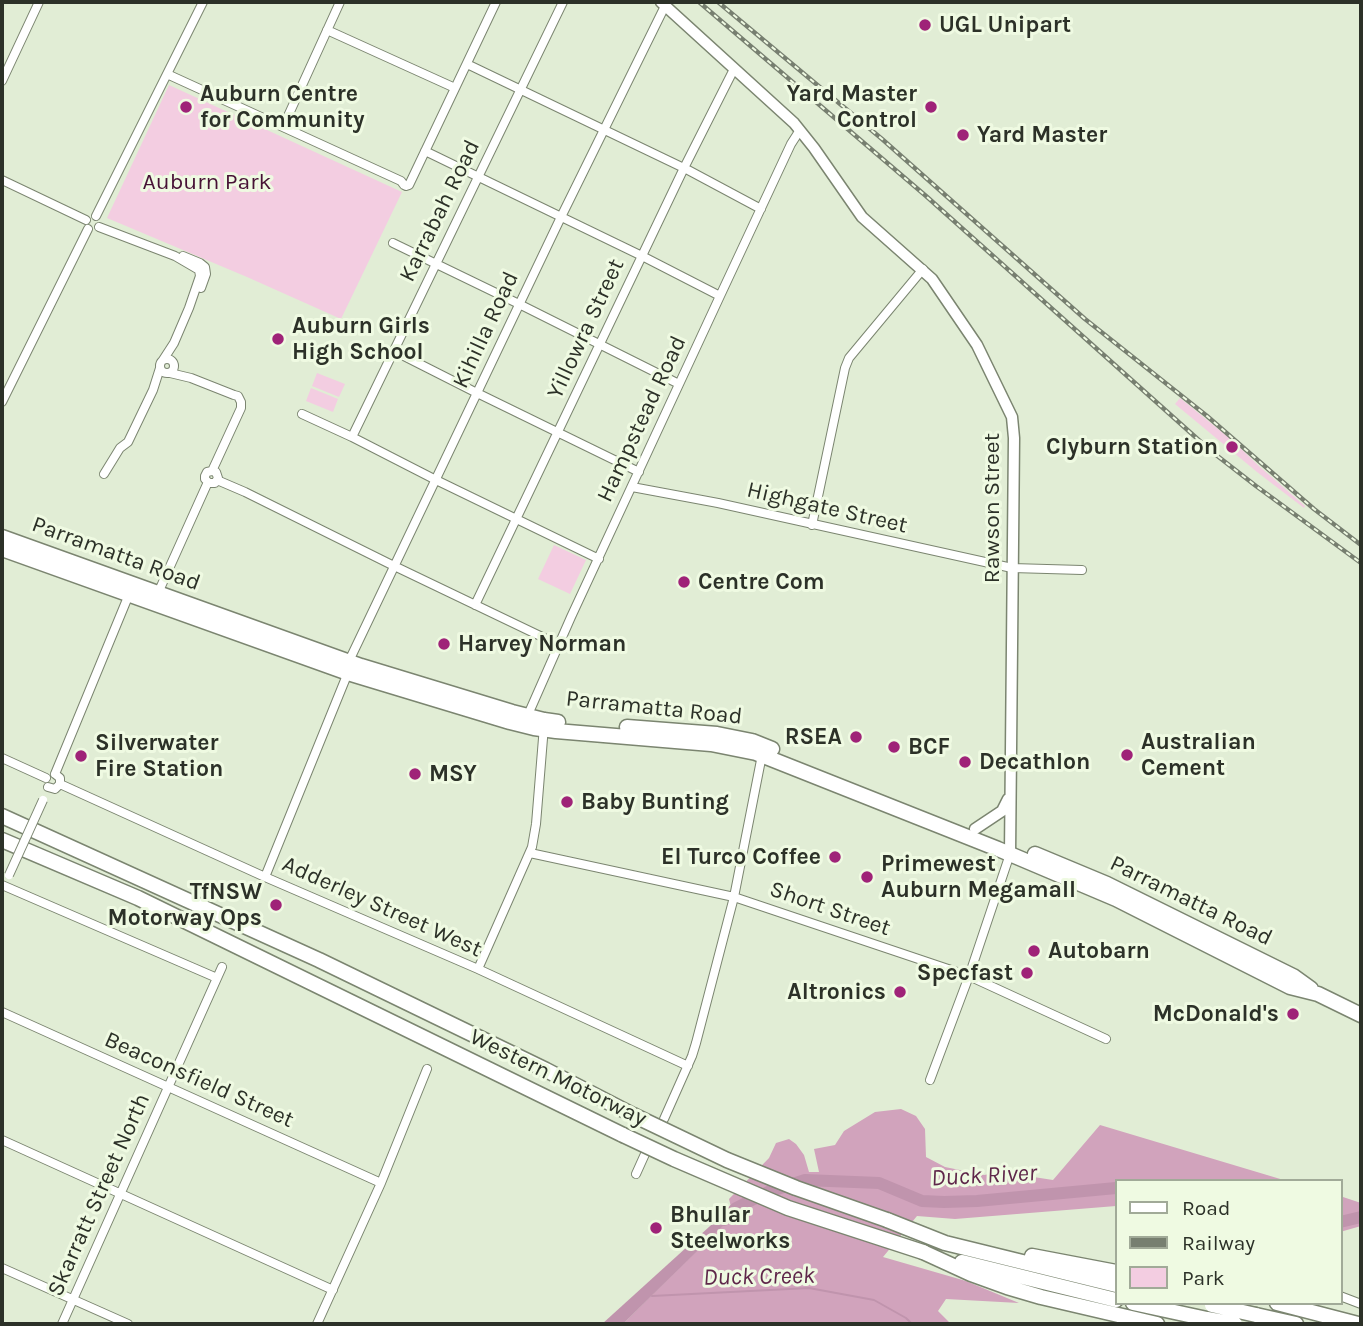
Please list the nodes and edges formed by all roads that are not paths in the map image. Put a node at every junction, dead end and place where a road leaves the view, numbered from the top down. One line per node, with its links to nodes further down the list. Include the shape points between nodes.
1 (39, 2): 11 (street)
2 (203, 2): 10 (street)
3 (340, 2): 7 (street)
4 (496, 2): 8 (street)
5 (563, 2): 13 (street, Karrabah Road)
6 (663, 4): 9 (main road, Rawson Street); 15 (street, Kihilla Road)
7 (327, 30): 12 (street); 14 (street)
8 (467, 64): 12 (street); 13 (street)
9 (734, 69): 16 (main road, Rawson Street); 18 (street, Yillowra Street)
10 (167, 74): 14 (street); 22 (street)
11 (2, 82)
12 (454, 88): 17 (street)
13 (520, 89): 15 (street); 19 (street, Karrabah Road)
14 (283, 127): 17 (street, via 404,186 409,185)
15 (603, 130): 18 (street); 23 (street, Kihilla Road)
16 (800, 130): 21 (street, Hampstead Road); 30 (main road, Rawson Street, via 863,217)
17 (425, 151): 19 (street)
18 (684, 168): 21 (street); 28 (street, Yillowra Street)
19 (478, 177): 23 (street); 29 (street, Karrabah Road)
20 (2, 180): 24 (street)
21 (761, 209): 31 (street, Hampstead Road)
22 (96, 216): 24 (street); 25 (street)
23 (561, 217): 28 (street); 32 (street, Kihilla Road)
24 (86, 220): 26 (street)
25 (99, 227): 26 (street); 35 (street, via 200,266)
26 (89, 229): 38 (street)
27 (393, 243): 29 (street)
28 (642, 256): 31 (street); 33 (street, Yillowra Street)
29 (436, 264): 32 (street); 34 (street, Karrabah Road)
30 (923, 269): 50 (street, via 849,358); 55 (main road, Rawson Street, via 977,345 1012,417)
31 (720, 296): 36 (street, Hampstead Road)
32 (519, 304): 33 (street); 37 (street, Kihilla Road)
33 (600, 345): 36 (street); 40 (street, Yillowra Street)
34 (394, 351): 37 (street); 41 (street, Karrabah Road)
35 (167, 367): 42 (street, via 238,396 241,402); 44 (street, via 128,442)
36 (679, 384): 43 (street, Hampstead Road)
37 (477, 393): 40 (street); 46 (street, Kihilla Road)
38 (2, 402)
39 (302, 414): 41 (street)
40 (558, 432): 43 (street); 49 (street, Yillowra Street)
41 (352, 437): 46 (street)
42 (212, 471): 45 (street); 47 (street, via 206,474)
43 (639, 472): 48 (street, Hampstead Road)
44 (104, 474)
45 (217, 480): 47 (street); 54 (street)
46 (436, 480): 49 (street); 54 (street, Kihilla Road)
47 (208, 482): 58 (street)
48 (632, 487): 50 (street, Highgate Street); 53 (street, Hampstead Road)
49 (517, 518): 53 (street); 59 (street, Yillowra Street)
50 (813, 525): 55 (street, Highgate Street)
51 (2, 537): 57 (highway, Parramatta Road)
52 (2, 549): 57 (highway, Parramatta Road)
53 (599, 559): 60 (street, Hampstead Road)
54 (394, 566): 59 (street); 61 (street, Kihilla Road)
55 (1012, 568): 56 (street, Highgate Street); 69 (main road, Rawson Street)
56 (1082, 570)
57 (131, 589): 58 (highway, Parramatta Road); 61 (highway, Parramatta Road); 66 (street)
58 (158, 593): 61 (highway, Parramatta Road)
59 (475, 605): 60 (street)
60 (559, 645): 62 (street, Hampstead Road)
61 (348, 667): 62 (highway, Parramatta Road); 75 (street, Kihilla Road)
62 (526, 721): 63 (highway, Parramatta Road)
63 (544, 725): 64 (highway, Parramatta Road, via 711,744); 71 (highway, Parramatta Road, via 717,734 752,741); 74 (street)
64 (762, 755): 73 (highway, Parramatta Road); 77 (street)
65 (2, 758): 67 (street)
66 (55, 774): 67 (street); 68 (street)
67 (47, 783): 68 (street, via 54,789); 76 (street, bridge)
68 (60, 785): 75 (street, Adderley Street West)
69 (1010, 794): 71 (main road, via 1002,811); 73 (main road, Rawson Street)
70 (6, 816): 95 (highway, Western Motorway, bridge, via 319,960 727,1160)
71 (975, 829): 73 (highway, Parramatta Road)
72 (2, 840): 96 (highway, Western Motorway, bridge, via 138,898 686,1164 788,1208)
73 (1010, 849): 80 (street); 83 (highway, Parramatta Road, via 1290,987)
74 (530, 853): 77 (street, Short Street); 79 (street)
75 (265, 877): 79 (street, Adderley Street West)
76 (3, 888): 81 (street)
77 (734, 897): 80 (street, Short Street); 85 (street)
78 (222, 967): 81 (street, Skarratt Street North)
79 (478, 969): 85 (street, Adderley Street West)
80 (969, 976): 84 (street, Short Street); 87 (street)
81 (217, 978): 88 (street, Skarratt Street North)
82 (2, 1012): 88 (street, Beaconsfield Street)
83 (1361, 1015)
84 (1106, 1039)
85 (688, 1066): 89 (street)
86 (427, 1069): 93 (street)
87 (930, 1080)
88 (168, 1087): 93 (street, Beaconsfield Street); 94 (street, Skarratt Street North)
89 (664, 1119)
90 (2, 1140): 94 (street)
91 (645, 1154): 92 (street)
92 (636, 1174)
93 (381, 1183): 100 (street)
94 (121, 1193): 100 (street); 102 (street, Skarratt Street North)
95 (948, 1239): 98 (highway, Western Motorway); 99 (highway, Western Motorway)
96 (923, 1252): 103 (highway, Western Motorway); 111 (highway, via 1007,1287)
97 (2, 1268): 102 (street)
98 (1114, 1272)
99 (1114, 1284)
100 (333, 1290): 110 (street)
101 (1342, 1297): 104 (street)
102 (73, 1300): 108 (street, Skarratt Street North); 109 (street)
103 (1114, 1300)
104 (1361, 1302)
105 (1158, 1305): 107 (highway)
106 (1285, 1305): 114 (highway)
107 (1207, 1309): 112 (highway, bridge); 113 (highway, bridge)
108 (62, 1324)
109 (128, 1324)
110 (317, 1324)
111 (1157, 1324)
112 (1235, 1324)
113 (1296, 1324)
114 (1358, 1324)

